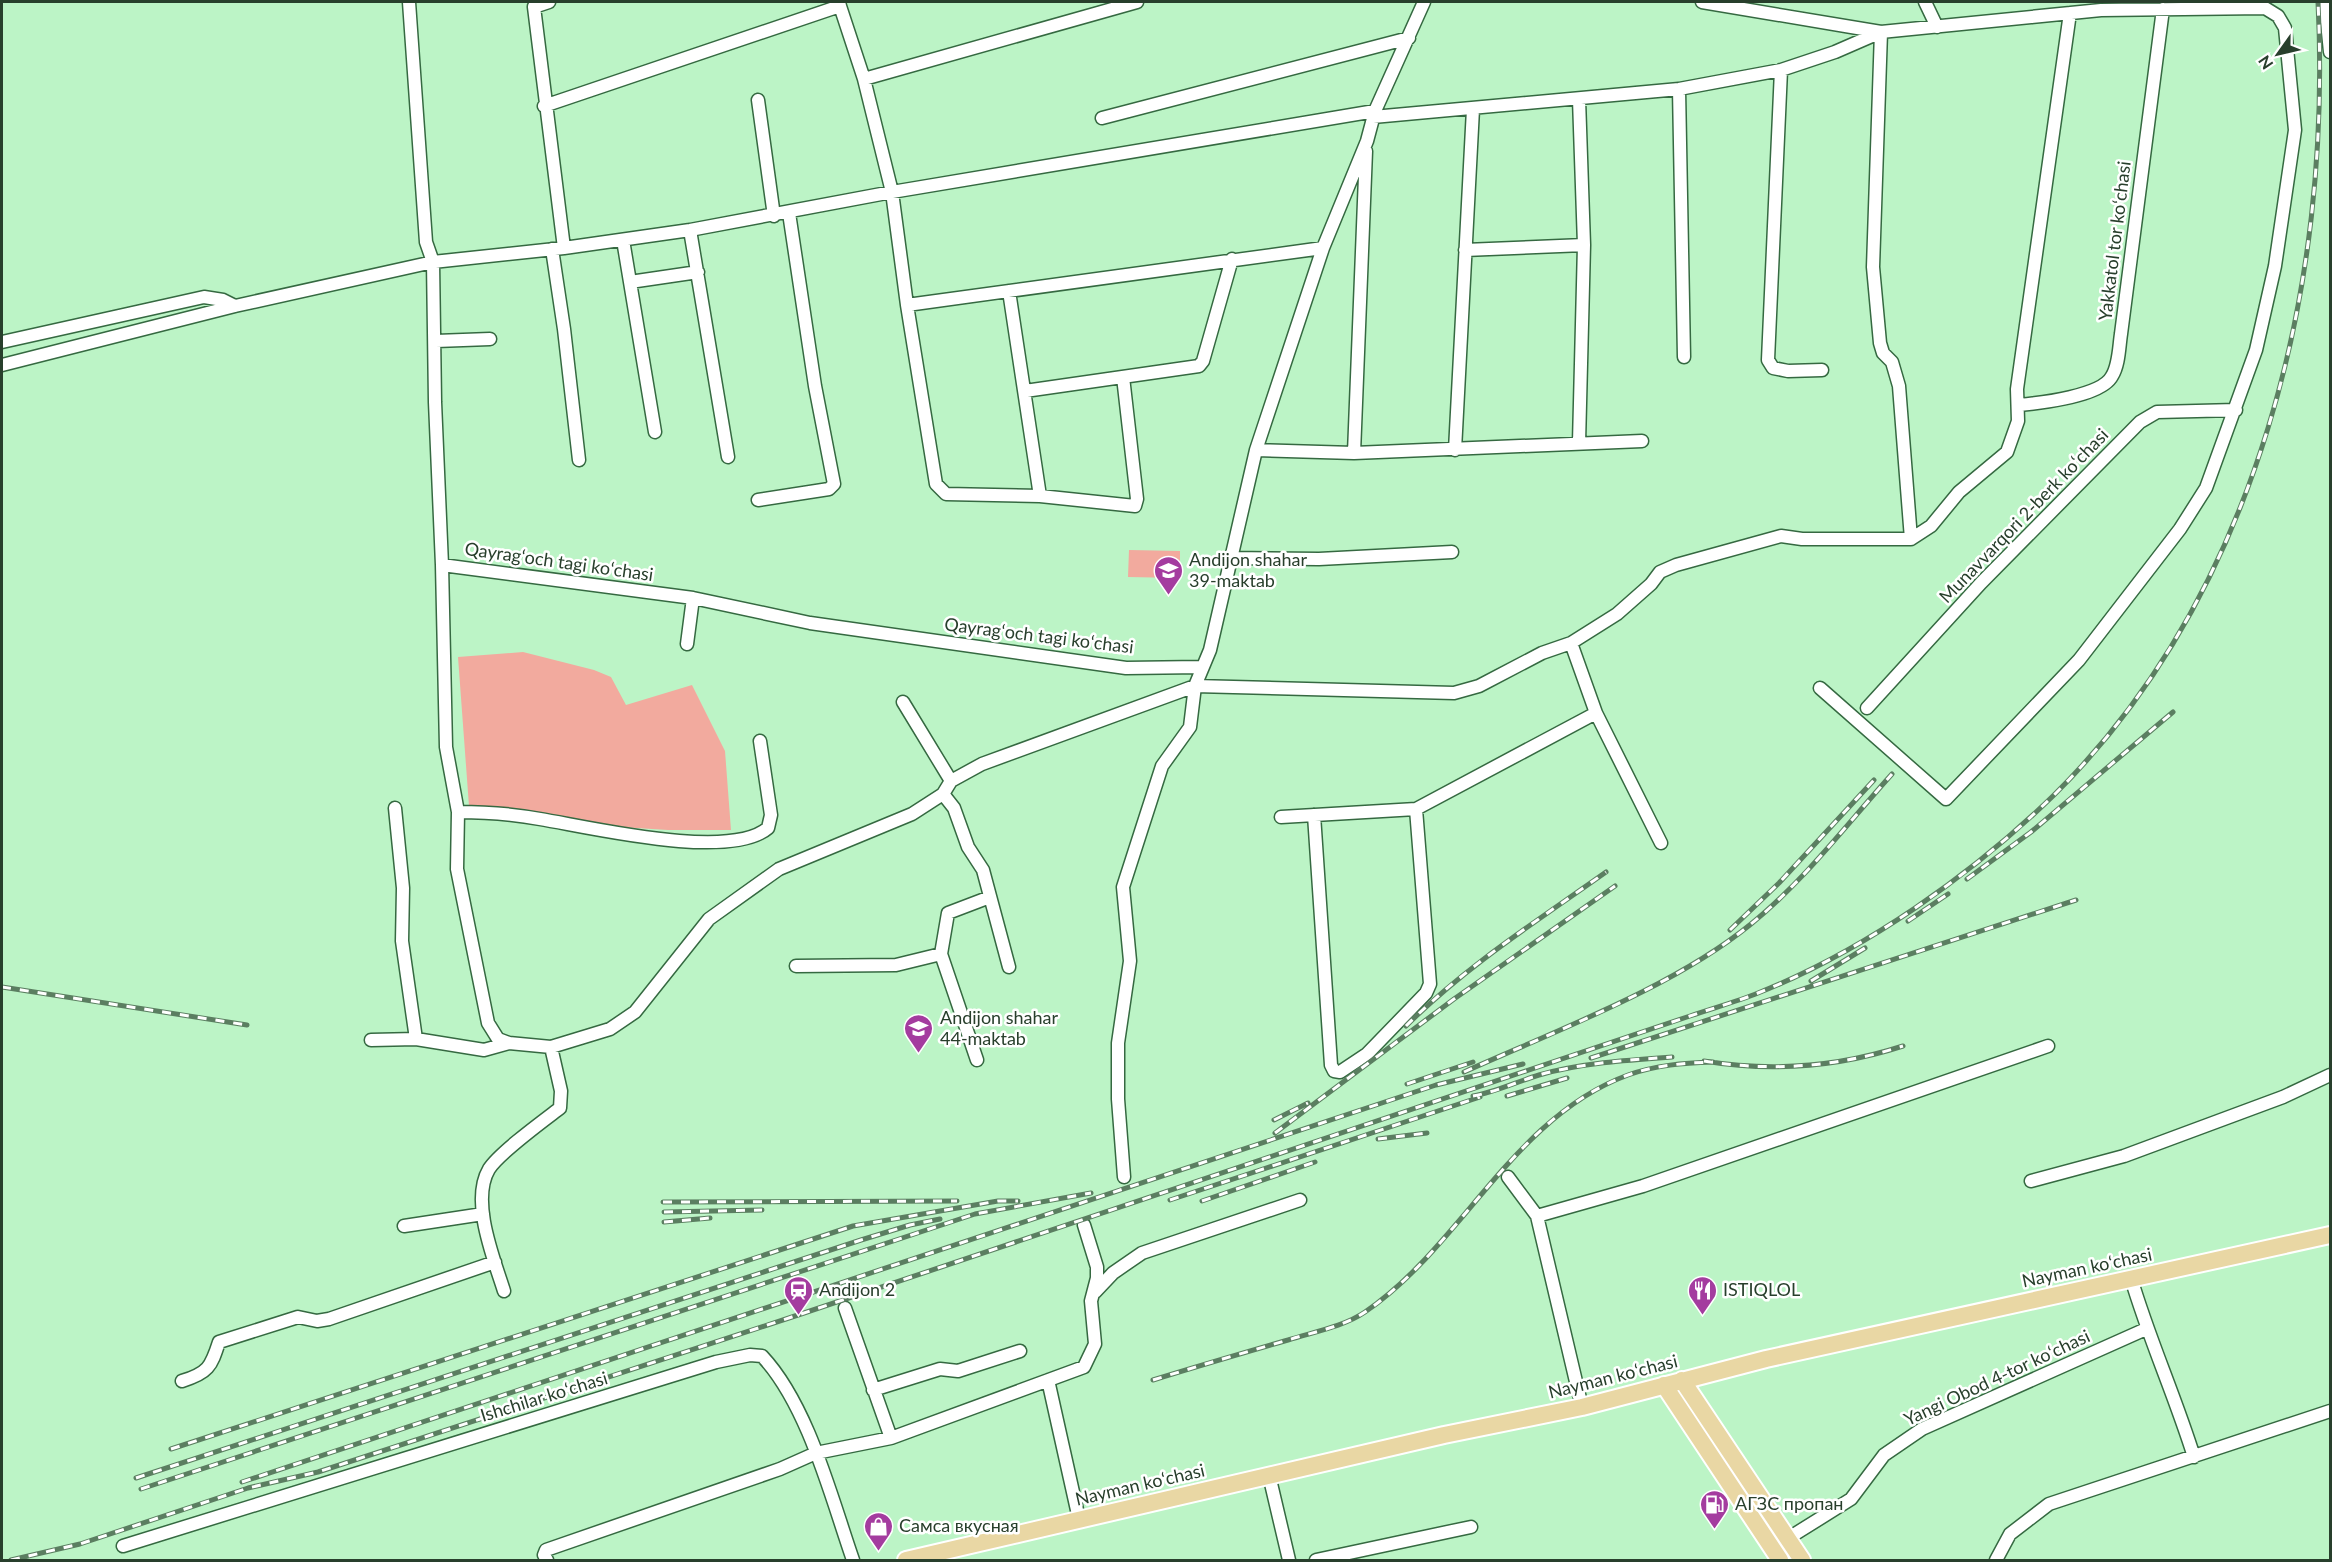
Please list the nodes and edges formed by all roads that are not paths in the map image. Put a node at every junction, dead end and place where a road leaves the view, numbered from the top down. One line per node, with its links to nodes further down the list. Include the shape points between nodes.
1 (409, 2): 35 (street, via 426,242)
2 (549, 2): 20 (street, via 534,7)
3 (1137, 2): 16 (street)
4 (1424, 2): 13 (street)
5 (1702, 2): 12 (street)
6 (1924, 2): 11 (street)
7 (2325, 2): 14 (street)
8 (839, 4): 16 (street); 20 (street)
9 (2163, 9): 10 (street); 49 (street, Yakkatol tor koʻchasi, via 2121,334 2112,377 2099,389); 50 (street, via 2265,8 2278,16 2285,28 2295,130 2275,266 2256,350)
10 (2070, 13): 11 (street); 49 (street, via 2017,389)
11 (1937, 27): 12 (street)
12 (1881, 32): 15 (street); 61 (street, via 1873,267 1880,343 1892,362 1899,386)
13 (1409, 38): 22 (street); 23 (street)
14 (2331, 52)
15 (1781, 70): 17 (street); 46 (street, via 1768,360 1773,368 1781,370)
16 (864, 79): 25 (street)
17 (1680, 89): 18 (street); 44 (street)
18 (1579, 99): 21 (street); 30 (street)
19 (758, 100): 27 (street)
20 (544, 106): 31 (street)
21 (1473, 110): 22 (street); 33 (street)
22 (1374, 114): 24 (street); 25 (street)
23 (1102, 118)
24 (1367, 141): 32 (street); 56 (street)
25 (892, 192): 26 (street); 39 (street)
26 (789, 213): 27 (street); 60 (street, via 834,484 829,489)
27 (774, 216): 28 (street)
28 (690, 230): 29 (street); 36 (street)
29 (623, 240): 31 (street); 37 (street)
30 (1584, 245): 33 (street); 53 (street)
31 (558, 248): 35 (street); 58 (street)
32 (1323, 248): 34 (street); 54 (street)
33 (1465, 250): 55 (street)
34 (1232, 259): 38 (street); 47 (street, via 1199,366)
35 (433, 262): 40 (street); 42 (street)
36 (698, 272): 37 (street); 57 (street)
37 (630, 282): 51 (street)
38 (1009, 291): 39 (street); 48 (street)
39 (907, 305): 59 (street, via 938,489 946,494)
40 (235, 306): 43 (street, via 204,297); 45 (street)
41 (490, 339): 42 (street)
42 (436, 341): 64 (street)
43 (2, 342)
44 (1684, 357)
45 (2, 366)
46 (1822, 370)
47 (1123, 377): 48 (street); 59 (street, via 1135,506)
48 (1025, 391): 59 (street)
49 (2019, 405): 61 (street, via 2007,452 1959,492 1931,526)
50 (2236, 410): 70 (street, via 2206,488 2180,529 2079,660 1946,799); 72 (street, Munavvarqori 2-berk koʻchasi, via 2157,412 2140,423 1981,583)
51 (655, 432)
52 (1642, 441): 53 (street)
53 (1580, 443): 55 (street)
54 (1256, 450): 56 (street); 63 (street)
55 (1455, 450): 56 (street)
56 (1354, 453)
57 (728, 457)
58 (579, 460)
59 (1040, 496)
60 (758, 500)
61 (1911, 539): 66 (street, via 1781,536 1676,565 1660,572 1617,614)
62 (1452, 552): 63 (street, via 1319,559)
63 (1231, 558): 68 (street, via 1210,650)
64 (442, 565): 65 (street, Qayragʻoch tagi koʻchasi); 79 (street, Qayragʻoch tagi koʻchasi, via 446,747)
65 (693, 598): 67 (street); 68 (street, Qayragʻoch tagi koʻchasi, via 810,623 1126,668)
66 (1571, 643): 69 (street, via 1542,653 1479,686 1454,693); 73 (street)
67 (687, 644)
68 (1201, 667): 69 (street)
69 (1195, 686): 75 (street, via 1002,756); 94 (street, via 1190,727 1162,766 1123,887 1130,961 1118,1043)
70 (1820, 688)
71 (903, 702): 75 (street)
72 (1867, 708)
73 (1596, 713): 78 (street); 82 (street)
74 (760, 741): 79 (street, via 771,815 768,828 754,837 699,843 538,818)
75 (951, 781): 76 (street)
76 (943, 794): 83 (street, via 954,808 968,847 979,861); 91 (street, via 912,814 779,869 709,919 635,1012 610,1029)
77 (395, 808): 87 (street, via 403,888 402,941)
78 (1416, 809): 80 (street); 80 (street, via 1430,984 1426,993 1367,1054 1340,1072 1331,1065)
79 (458, 812): 89 (street, Qayragʻoch tagi koʻchasi, via 457,869 488,1023 498,1039)
80 (1314, 815): 81 (street)
81 (1281, 817)
82 (1661, 843)
83 (990, 897): 84 (street, via 948,913); 86 (street)
84 (941, 954): 85 (street, via 896,965); 92 (street)
85 (796, 966)
86 (1009, 967)
87 (416, 1039): 88 (street); 89 (street, via 484,1050)
88 (371, 1040)
89 (509, 1043): 91 (street)
90 (2048, 1046): 99 (street, via 1643,1186)
91 (551, 1047): 98 (street, via 561,1091 560,1108 489,1169 482,1193)
92 (977, 1060)
93 (2331, 1075): 96 (street, via 2124,1156)
94 (1124, 1177)
95 (1508, 1177): 99 (street)
96 (2031, 1181)
97 (1300, 1200): 106 (street, via 1142,1253)
98 (483, 1214): 101 (street); 103 (street)
99 (1537, 1216): 115 (street)
100 (1084, 1225): 106 (street, via 1097,1267)
101 (404, 1226)
102 (2331, 1235): 104 (main road, Nayman koʻchasi)
103 (495, 1262): 105 (street); 112 (street, via 329,1319 298,1317 219,1342 204,1374)
104 (2131, 1278): 108 (street); 111 (main road, Nayman koʻchasi)
105 (504, 1291)
106 (1095, 1292): 110 (street, via 1091,1300 1095,1344 1084,1367)
107 (845, 1308): 114 (street)
108 (2146, 1329): 119 (street, via 2172,1388); 123 (street, Yangi Obod 4-tor koʻchasi, via 1922,1429 1884,1455 1851,1498)
109 (1020, 1352): 114 (street, via 957,1371 939,1369)
110 (1048, 1380): 117 (street); 121 (street)
111 (1682, 1380): 113 (main road, Nayman koʻchasi); 123 (main road)
112 (182, 1381)
113 (1664, 1385): 115 (main road, Nayman koʻchasi); 130 (main road)
114 (873, 1390): 117 (street)
115 (1582, 1407): 120 (main road, Nayman koʻchasi)
116 (2331, 1411): 119 (street)
117 (891, 1438): 118 (street)
118 (816, 1453): 124 (street, Ishchilar koʻchasi, via 784,1383 762,1356 750,1355 716,1362); 125 (street, via 546,1550); 126 (street, Ishchilar koʻchasi)
119 (2194, 1457): 132 (street, via 2049,1504 2010,1534)
120 (1269, 1475): 121 (main road, Nayman koʻchasi); 128 (street)
121 (1079, 1519): 127 (main road, Nayman koʻchasi)
122 (1470, 1527): 129 (street)
123 (1787, 1539): 131 (main road)
124 (123, 1546)
125 (547, 1560)
126 (853, 1560)
127 (906, 1560)
128 (1289, 1560)
129 (1316, 1560)
130 (1780, 1560)
131 (1802, 1560)
132 (1996, 1560)

